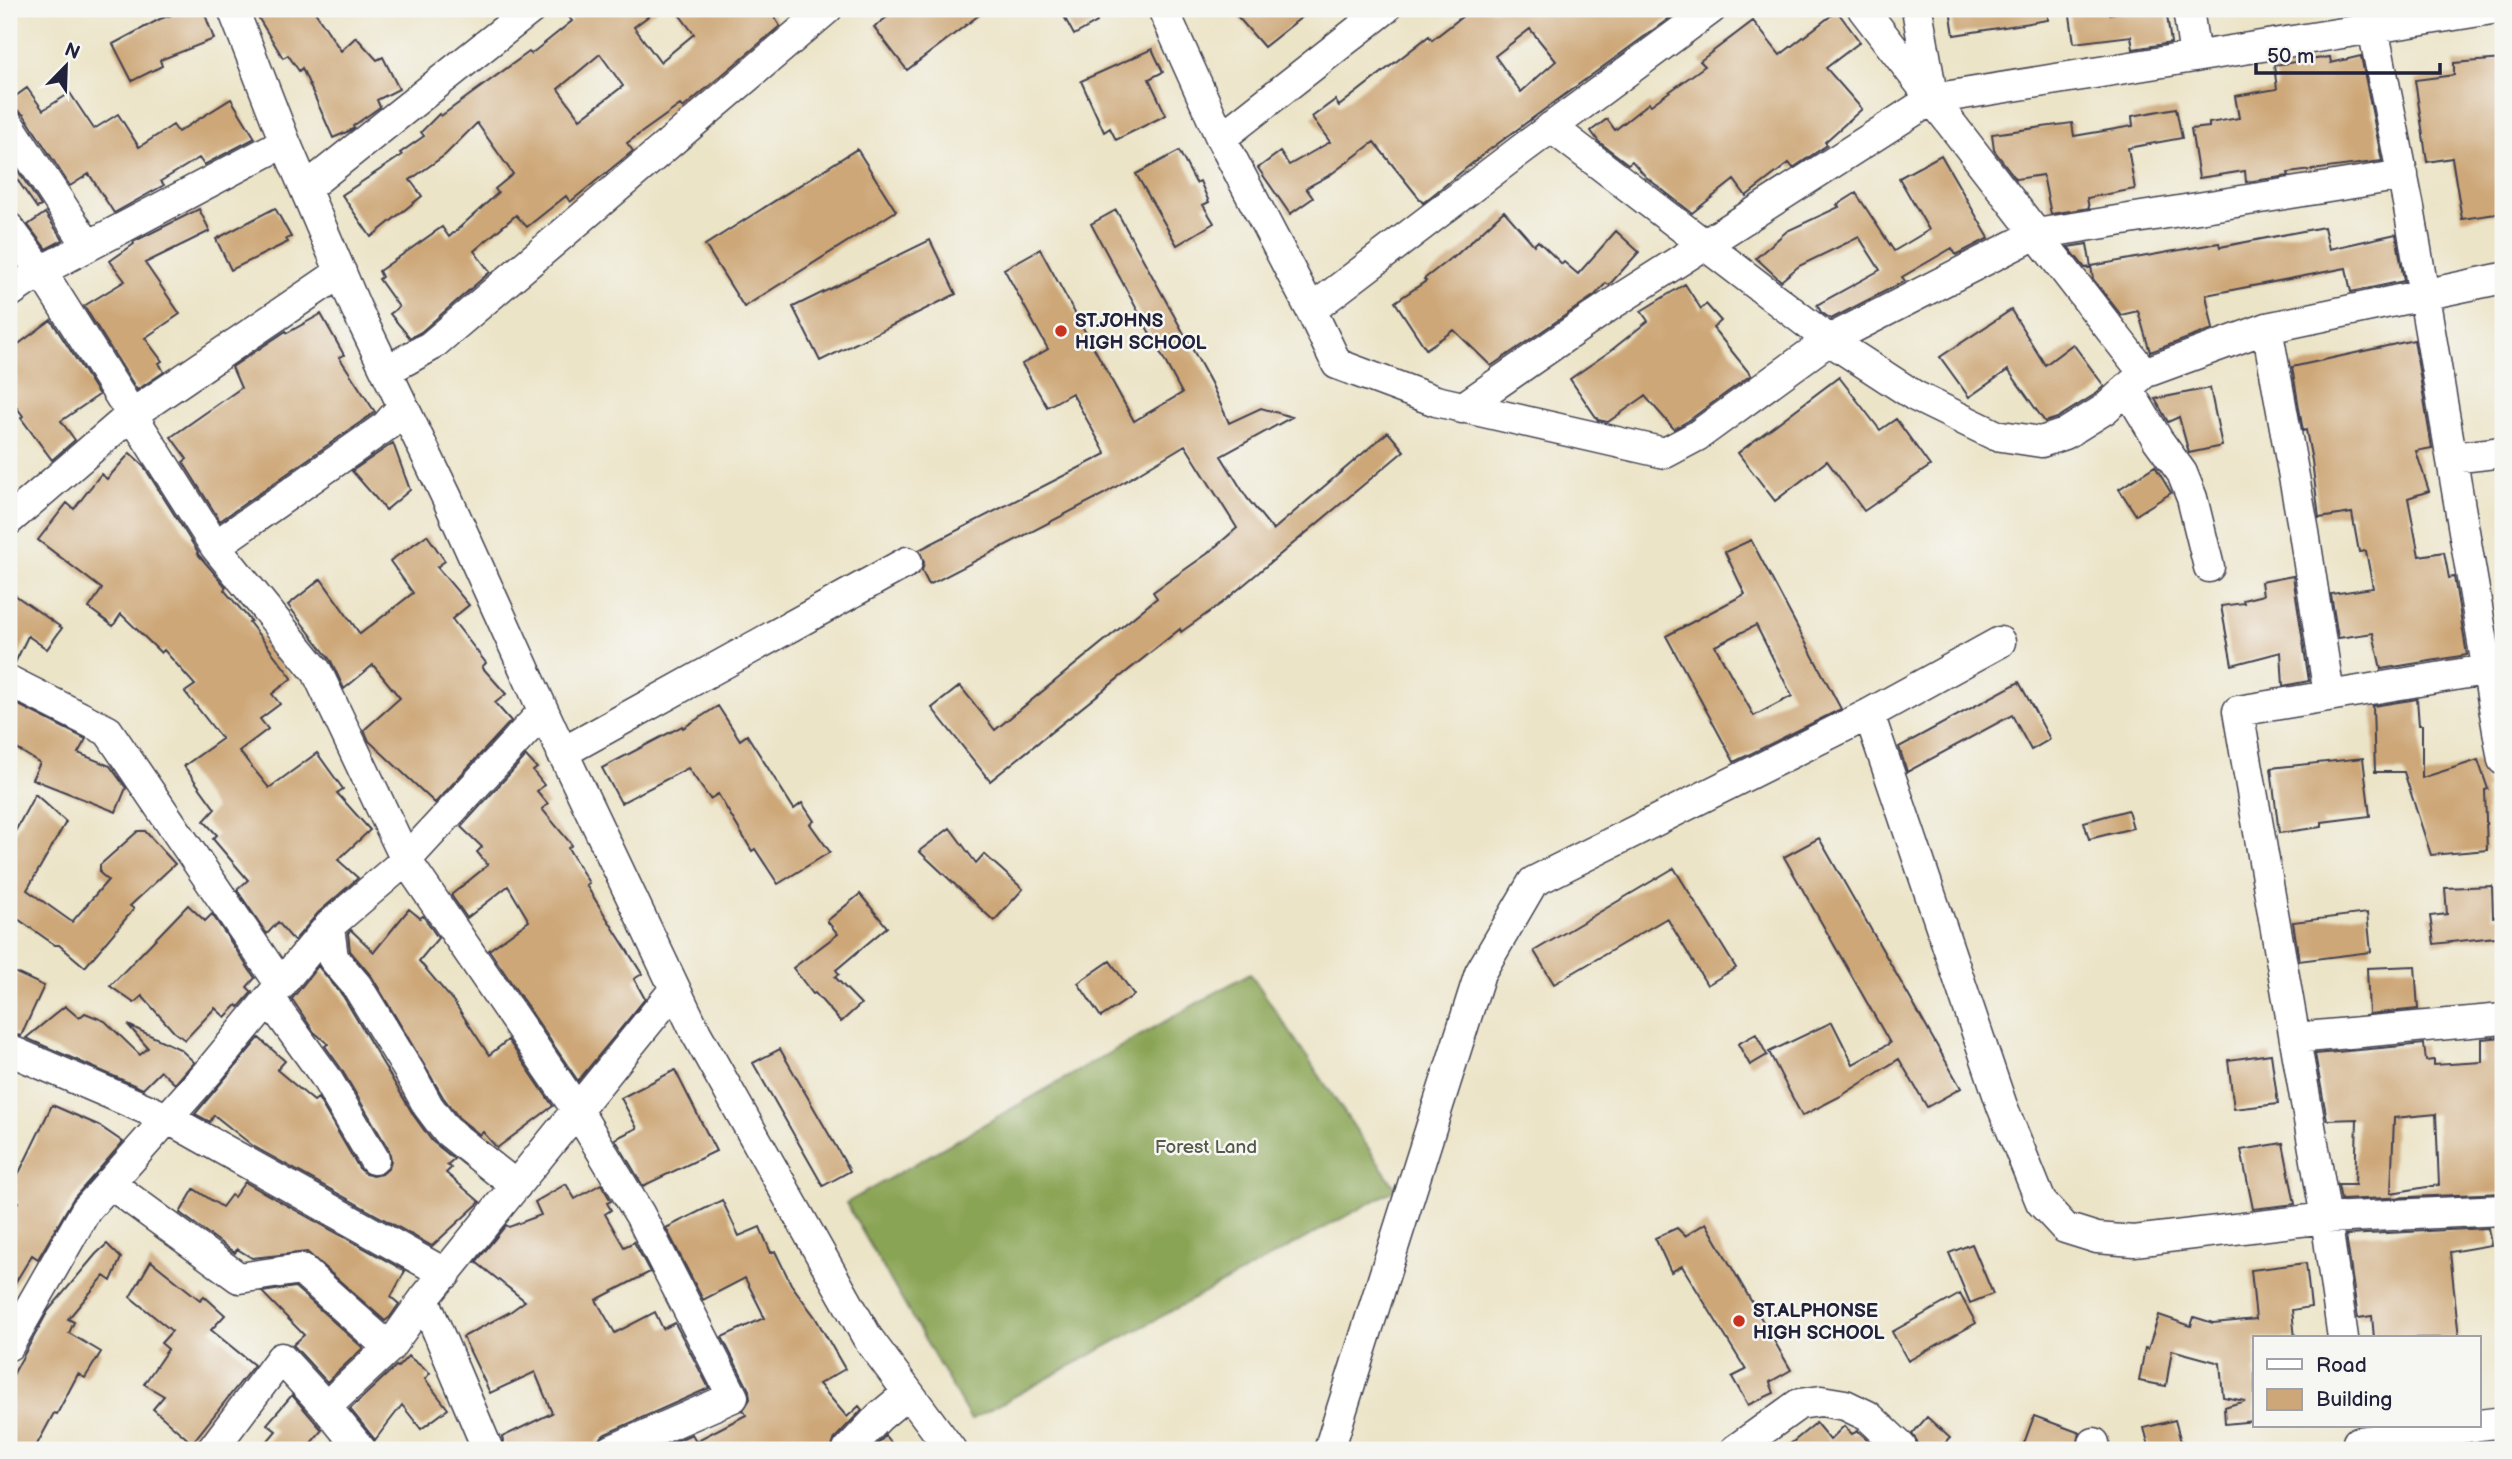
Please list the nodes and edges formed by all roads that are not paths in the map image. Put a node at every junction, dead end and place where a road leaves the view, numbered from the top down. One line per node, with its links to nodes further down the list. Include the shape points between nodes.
1 (233, 9): 17 (street)
2 (531, 9): 19 (street)
3 (1163, 9): 16 (street)
4 (1385, 9): 16 (street)
5 (1711, 9): 15 (street)
6 (1863, 9): 13 (street)
7 (1917, 9): 13 (street)
8 (2188, 9): 12 (street)
9 (2492, 9): 11 (street)
10 (809, 15): 32 (street, via 431,346)
11 (2373, 28): 12 (street); 18 (street)
12 (2195, 57): 13 (street)
13 (1932, 99): 21 (street); 22 (street)
14 (9, 125): 23 (street)
15 (1551, 127): 22 (street); 29 (street)
16 (1221, 138): 29 (street)
17 (285, 142): 19 (street); 23 (street)
18 (2403, 175): 21 (street); 28 (street)
19 (306, 188): 25 (street)
20 (9, 228): 24 (street)
21 (2036, 234): 31 (street); 33 (street)
22 (1705, 244): 31 (street); 35 (street)
23 (88, 246): 24 (street)
24 (41, 271): 27 (street); 36 (street)
25 (341, 272): 32 (street); 36 (street)
26 (2503, 278): 28 (street)
27 (9, 293)
28 (2424, 294): 30 (street); 38 (street)
29 (1311, 310): 35 (street, via 1336,364)
30 (2267, 328): 33 (street); 46 (street)
31 (1829, 340): 33 (street, via 1915,396 1995,435 2041,442 2065,434 2105,409); 35 (street, via 1697,436 1665,453)
32 (386, 371): 34 (street)
33 (2135, 380): 42 (street, via 2158,440 2182,473 2192,498)
34 (403, 406): 40 (street, via 386,426); 47 (street)
35 (1462, 408)
36 (131, 415): 39 (street); 40 (street)
37 (2503, 452): 38 (street)
38 (2452, 458): 44 (street)
39 (9, 520)
40 (215, 546): 51 (street, via 317,672)
41 (907, 562): 49 (street)
42 (2209, 567)
43 (2000, 642): 48 (street)
44 (2495, 668): 46 (street); 50 (street)
45 (9, 681): 54 (street, via 108,731)
46 (2329, 695): 56 (street, via 2238,711)
47 (543, 712): 49 (street); 51 (street)
48 (1869, 714): 64 (street, via 2002,1106 2041,1202 2065,1228 2097,1238 2134,1241); 83 (street, via 1533,882 1480,973)
49 (562, 753): 53 (street)
50 (2503, 760)
51 (406, 860): 52 (street); 58 (street)
52 (330, 926): 54 (street); 62 (street, via 334,958 357,986 428,1106 446,1130)
53 (676, 989): 58 (street); 70 (street, via 696,1033 867,1337)
54 (276, 991): 59 (street); 60 (street, via 280,1014 325,1076)
55 (2503, 1019): 56 (street)
56 (2295, 1038): 64 (street)
57 (9, 1050): 59 (street)
58 (578, 1110): 62 (street); 80 (street, via 640,1215 733,1397)
59 (167, 1118): 61 (street); 65 (street)
60 (374, 1159)
61 (109, 1183): 68 (street, via 86,1210); 69 (street, via 239,1278 301,1269)
62 (516, 1185): 65 (street)
63 (2503, 1210): 64 (street)
64 (2326, 1218): 67 (street)
65 (446, 1274): 66 (street)
66 (425, 1299): 69 (street); 79 (street)
67 (2343, 1336)
68 (9, 1345)
69 (388, 1348): 71 (street)
70 (908, 1393): 81 (street); 82 (street)
71 (326, 1407): 77 (street, via 281,1358); 78 (street)
72 (2503, 1422): 73 (street)
73 (2480, 1425)
74 (2451, 1428): 75 (street)
75 (2357, 1439)
76 (1902, 1449): 84 (street, via 1868,1416 1821,1401 1798,1404)
77 (212, 1450)
78 (361, 1450)
79 (488, 1450)
80 (612, 1450)
81 (848, 1450)
82 (951, 1450)
83 (1329, 1450)
84 (1735, 1450)

